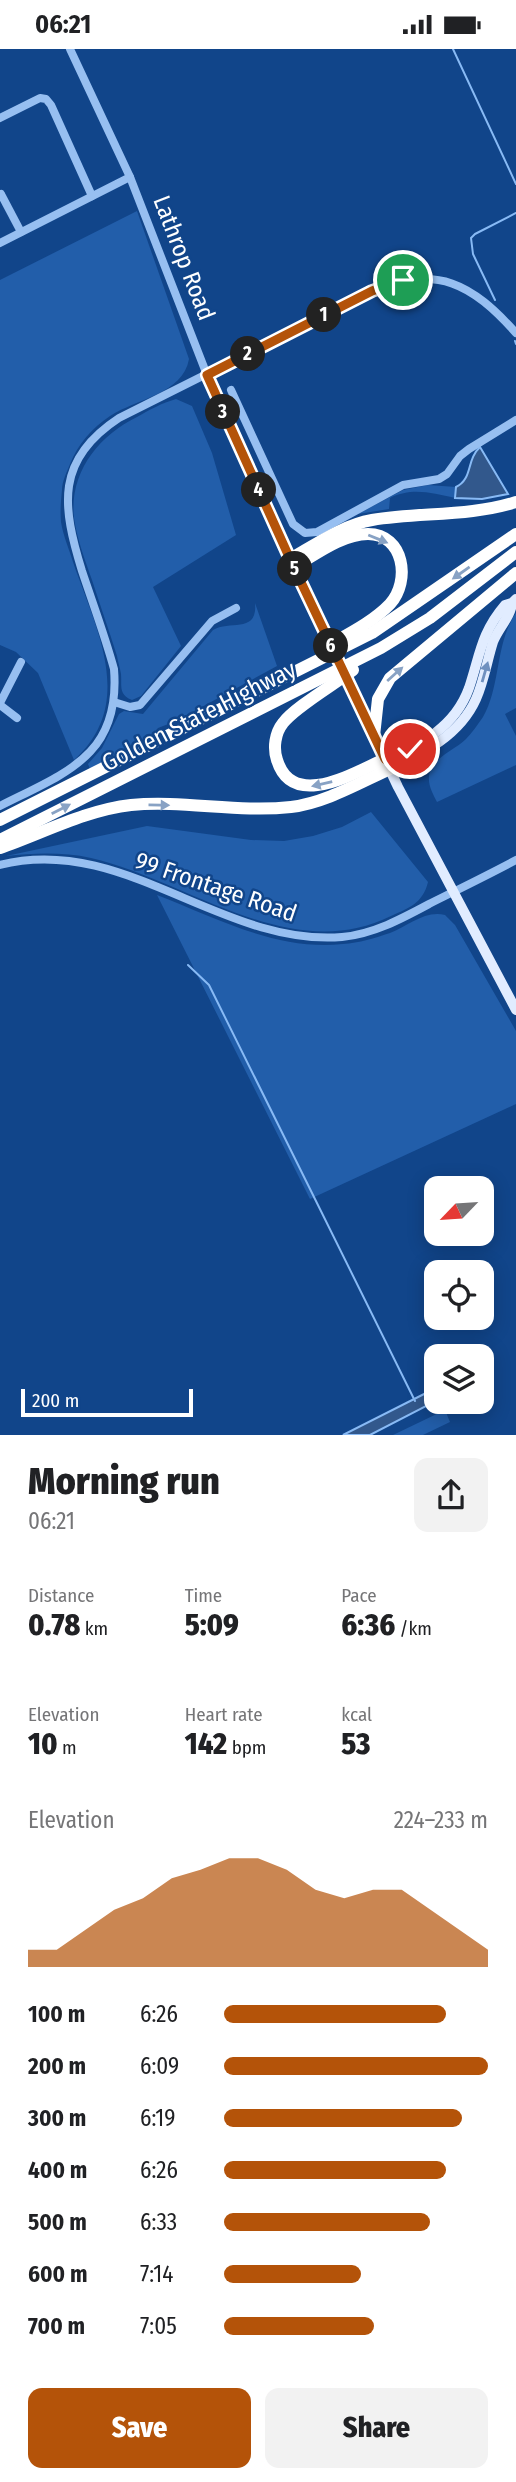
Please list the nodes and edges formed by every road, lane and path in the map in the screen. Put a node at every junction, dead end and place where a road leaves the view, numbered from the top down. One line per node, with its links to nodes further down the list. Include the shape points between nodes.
1 (70, 49): 3 (street, Lathrop Road)
2 (0, 118): 5 (street, via 46,99)
3 (130, 177): 5 (street); 9 (street, Lathrop Road)
4 (1, 194): 6 (street)
5 (92, 196): 6 (street)
6 (21, 232): 7 (street)
7 (0, 243)
8 (516, 334): 9 (street, via 475,294 447,281 418,278 372,291)
9 (207, 375): 13 (street, Lathrop Road); 23 (street, via 106,426 84,448 70,479 68,523 114,669)
10 (231, 390): 12 (street)
11 (516, 420): 12 (street, via 469,449 439,479 403,485 312,534 293,524)
12 (246, 422): 13 (street)
13 (230, 429): 17 (street, Lathrop Road)
14 (516, 502): 17 (highway, via 458,514 372,520 346,529)
15 (516, 534): 28 (highway, Golden State Highway, one-way to 28, via 372,633)
16 (516, 552): 21 (highway, Golden State Highway)
17 (292, 563): 26 (main road, Lathrop Road, bridge); 28 (highway, one-way to 28, via 367,534 379,536 394,548 403,570 399,590 389,605 352,631)
18 (516, 573): 26 (highway, one-way to 18, via 378,699 390,678)
19 (514, 601): 27 (main road, via 468,713 435,746)
20 (236, 608): 23 (street, via 212,621 140,705)
21 (381, 648): 27 (highway, one-way to 21, via 308,787 286,775 275,751 285,720); 31 (highway, Golden State Highway, one-way to 21)
22 (21, 662): 24 (street)
23 (114, 702): 29 (street, via 97,744 83,761)
24 (0, 704): 25 (street)
25 (17, 718)
26 (374, 736): 27 (main road, Lathrop Road)
27 (387, 764): 32 (highway, one-way to 27, via 131,805 292,807 321,800); 35 (main road, Lathrop Road)
28 (100, 769): 30 (highway, Golden State Highway)
29 (0, 806)
30 (0, 820)
31 (0, 840)
32 (0, 848)
33 (516, 860): 35 (street, 99 Frontage Road)
34 (0, 865): 35 (street, 99 Frontage Road, via 42,859 78,861 124,874 255,926 306,937 364,933)
35 (453, 892): 36 (main road, Lathrop Road)
36 (516, 1010)

